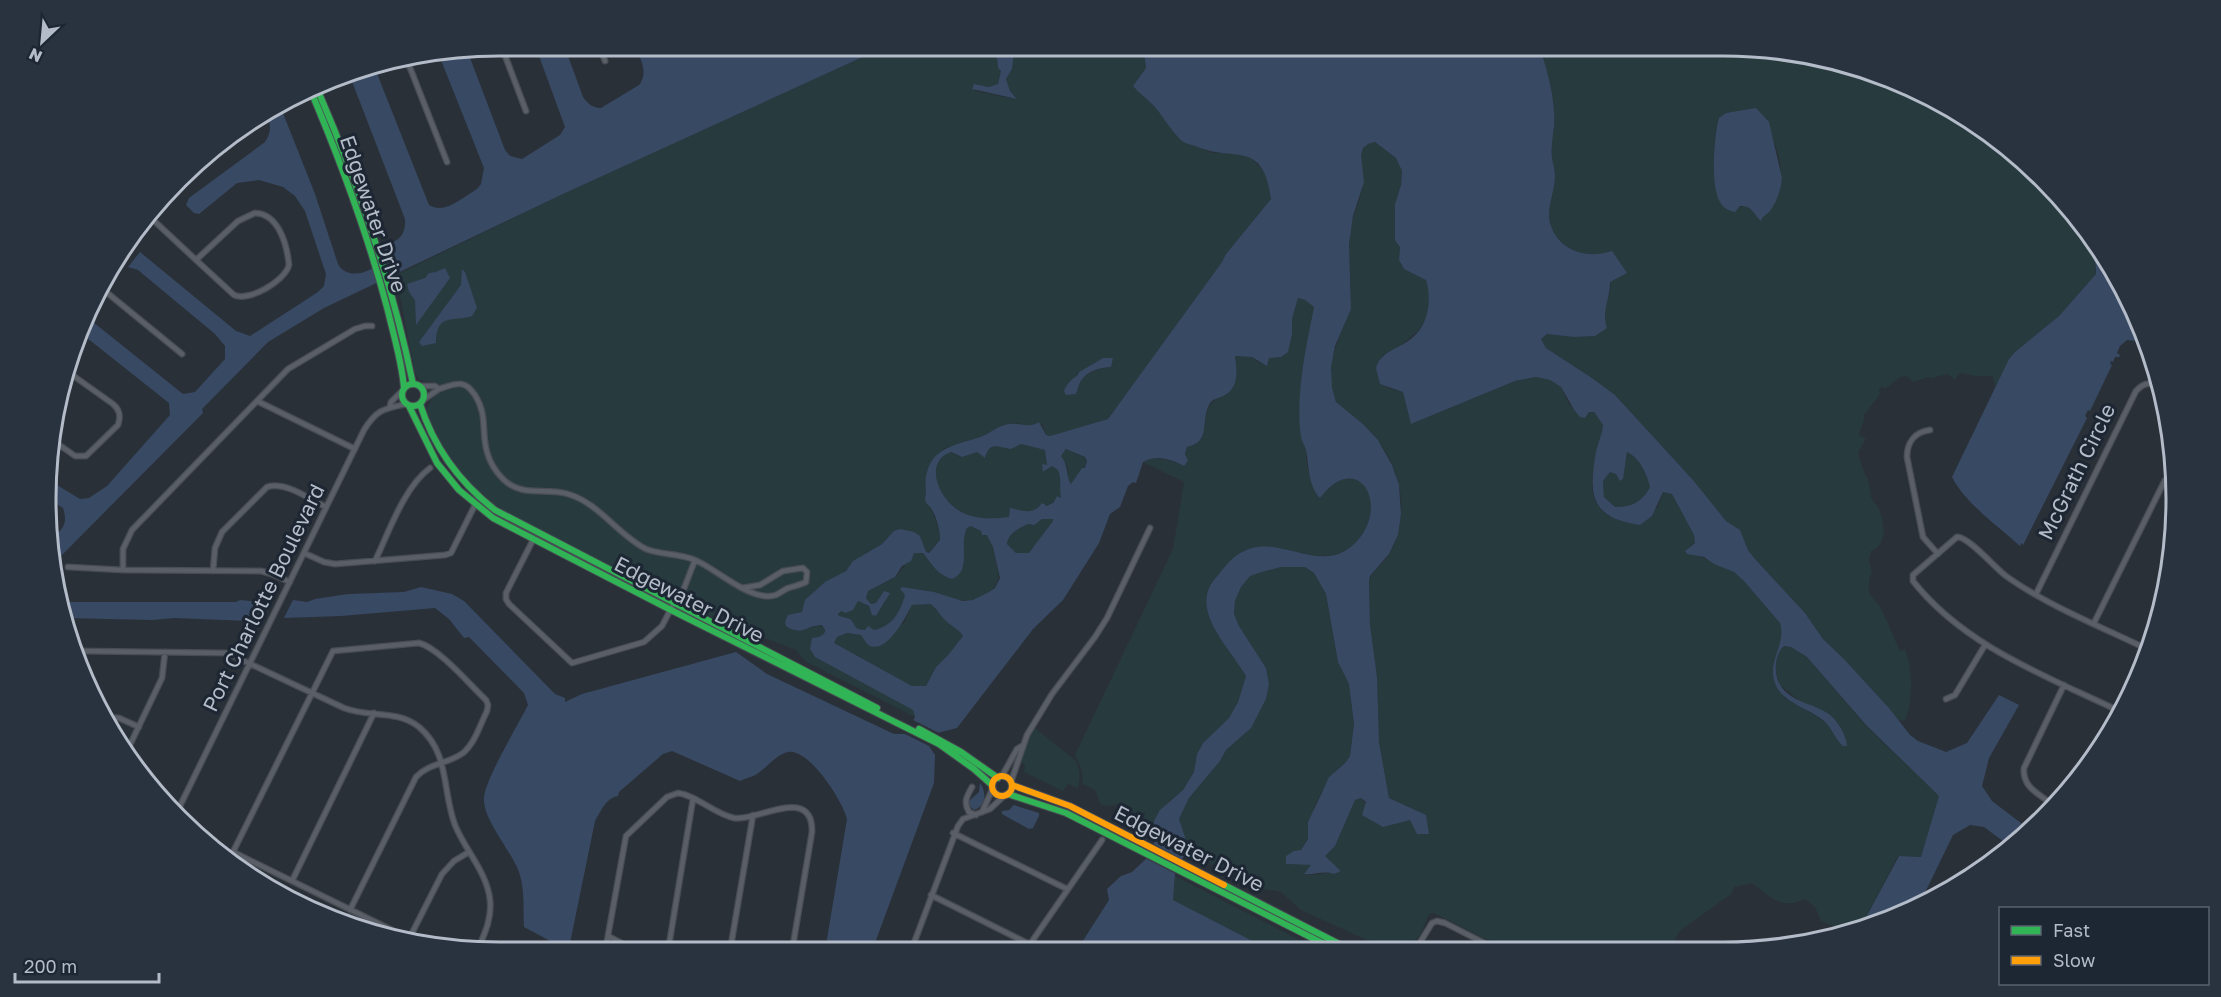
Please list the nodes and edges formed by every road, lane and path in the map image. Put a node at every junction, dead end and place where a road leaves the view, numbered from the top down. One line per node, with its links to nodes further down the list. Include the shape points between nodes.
1 (505, 56): 7 (street)
2 (603, 56): 3 (street)
3 (605, 61)
4 (409, 65): 8 (street)
5 (319, 94): 16 (street, Edgewater Drive, via 381,256)
6 (313, 96): 18 (street, Edgewater Drive, via 376,264 403,373)
7 (526, 111)
8 (447, 162)
9 (154, 220): 10 (street)
10 (196, 260): 10 (street, via 238,221 255,213 267,215 276,223 289,265 285,276 245,298 234,295)
11 (107, 292): 13 (street)
12 (372, 326): 19 (street, via 356,329 293,366)
13 (182, 354)
14 (73, 376): 24 (street, via 113,404 120,419 86,456 75,456)
15 (2150, 383): 42 (street, McGrath Circle, via 2136,391)
16 (417, 385): 17 (street); 18 (street); 20 (street, via 424,394)
17 (439, 388): 20 (street); 35 (street, via 459,384 471,391 483,410 489,459 507,483 526,491 555,491 577,497 648,550)
18 (403, 390): 21 (street, via 402,399); 22 (street, Port Charlotte Boulevard)
19 (257, 401): 25 (street); 37 (street, via 132,530 123,549)
20 (421, 402): 21 (street); 44 (street, Edgewater Drive, via 439,451 459,479 487,505)
21 (407, 405): 22 (street); 28 (street, Edgewater Drive, via 437,463)
22 (390, 406): 25 (street, Port Charlotte Boulevard, via 371,420)
23 (1930, 430): 33 (street, via 1912,439 1907,458 1923,537)
24 (59, 445)
25 (355, 449): 29 (street, Port Charlotte Boulevard)
26 (430, 468): 34 (street, via 412,487)
27 (2165, 480): 45 (street)
28 (475, 505): 31 (street, Edgewater Drive); 34 (street, via 451,553)
29 (326, 507): 32 (street, Port Charlotte Boulevard); 38 (street, via 284,486 267,487 222,532 215,548)
30 (1150, 528): 60 (street, via 1107,618 1052,693)
31 (532, 540): 44 (street, Edgewater Drive); 44 (street, via 506,599 572,663 644,642 658,631)
32 (304, 553): 34 (street, via 329,563); 39 (street, Port Charlotte Boulevard)
33 (1938, 554): 42 (street, via 1962,537 2006,576); 46 (street, via 1913,575 1913,581 1954,622)
34 (375, 561)
35 (695, 561): 41 (street); 44 (street)
36 (68, 567): 37 (street)
37 (123, 570): 38 (street)
38 (213, 571): 39 (street, via 261,571)
39 (290, 582): 50 (street, Port Charlotte Boulevard)
40 (761, 584): 41 (street); 43 (street); 43 (street, via 783,571 803,568 807,572 806,582)
41 (742, 588): 43 (street)
42 (2036, 594): 45 (street)
43 (768, 596)
44 (673, 607): 58 (street, Edgewater Drive)
45 (2094, 623): 47 (street)
46 (1985, 645): 51 (street); 53 (street, via 1955,695)
47 (2140, 646)
48 (83, 651): 49 (street)
49 (165, 651): 50 (street, via 221,652); 57 (street, via 162,678)
50 (250, 663): 52 (street); 69 (street, Port Charlotte Boulevard)
51 (2064, 685): 54 (street); 68 (street, via 2023,774 2028,786)
52 (311, 692): 55 (street, via 350,711); 61 (street, via 333,651 419,643 431,647 488,705 467,749); 76 (street)
53 (1946, 699)
54 (2113, 708)
55 (374, 713): 61 (street, via 397,716 415,724 430,739); 79 (street)
56 (114, 718): 57 (street)
57 (139, 727): 59 (street)
58 (940, 742): 62 (street, Edgewater Drive); 65 (street, Edgewater Drive)
59 (130, 745)
60 (1022, 746): 62 (street); 63 (street)
61 (442, 762): 77 (street, via 451,813); 83 (street, via 416,777)
62 (1000, 777): 63 (street, Edgewater Drive); 65 (street)
63 (1011, 783): 66 (street); 75 (street, Edgewater Drive, via 1064,803)
64 (972, 787): 72 (street, via 965,805)
65 (993, 787): 66 (street, Edgewater Drive, via 997,795); 70 (street)
66 (1006, 795): 70 (street); 75 (street, Edgewater Drive, via 1055,808)
67 (693, 799): 71 (street, via 733,818); 87 (street, via 672,794 626,836); 91 (street)
68 (2047, 800)
69 (180, 806)
70 (982, 812): 72 (street)
71 (753, 815): 92 (street); 93 (street, via 792,807 803,811 810,820 812,832)
72 (976, 815): 73 (street, via 963,819)
73 (954, 833): 80 (street); 82 (street)
74 (1102, 840): 80 (street)
75 (1146, 849): 78 (street, Edgewater Drive)
76 (233, 852): 79 (street)
77 (469, 852): 86 (street, via 442,874); 88 (street, via 486,883 490,903)
78 (1182, 867): 81 (street, Edgewater Drive); 84 (street, Edgewater Drive)
79 (292, 881): 83 (street)
80 (1067, 889): 96 (street)
81 (1225, 893): 84 (street); 97 (street, Edgewater Drive)
82 (931, 895): 94 (street); 95 (street)
83 (350, 910): 85 (street)
84 (1275, 911): 98 (street, Edgewater Drive)
85 (382, 925)
86 (412, 933)
87 (608, 936): 89 (street); 90 (street)
88 (480, 941)
89 (607, 942)
90 (620, 942)
91 (669, 942)
92 (732, 942)
93 (794, 942)
94 (914, 942)
95 (1025, 942)
96 (1030, 942)
97 (1319, 942)
98 (1335, 942)
99 (1422, 942): 100 (street, via 1435,921 1439,921)
100 (1482, 942)

